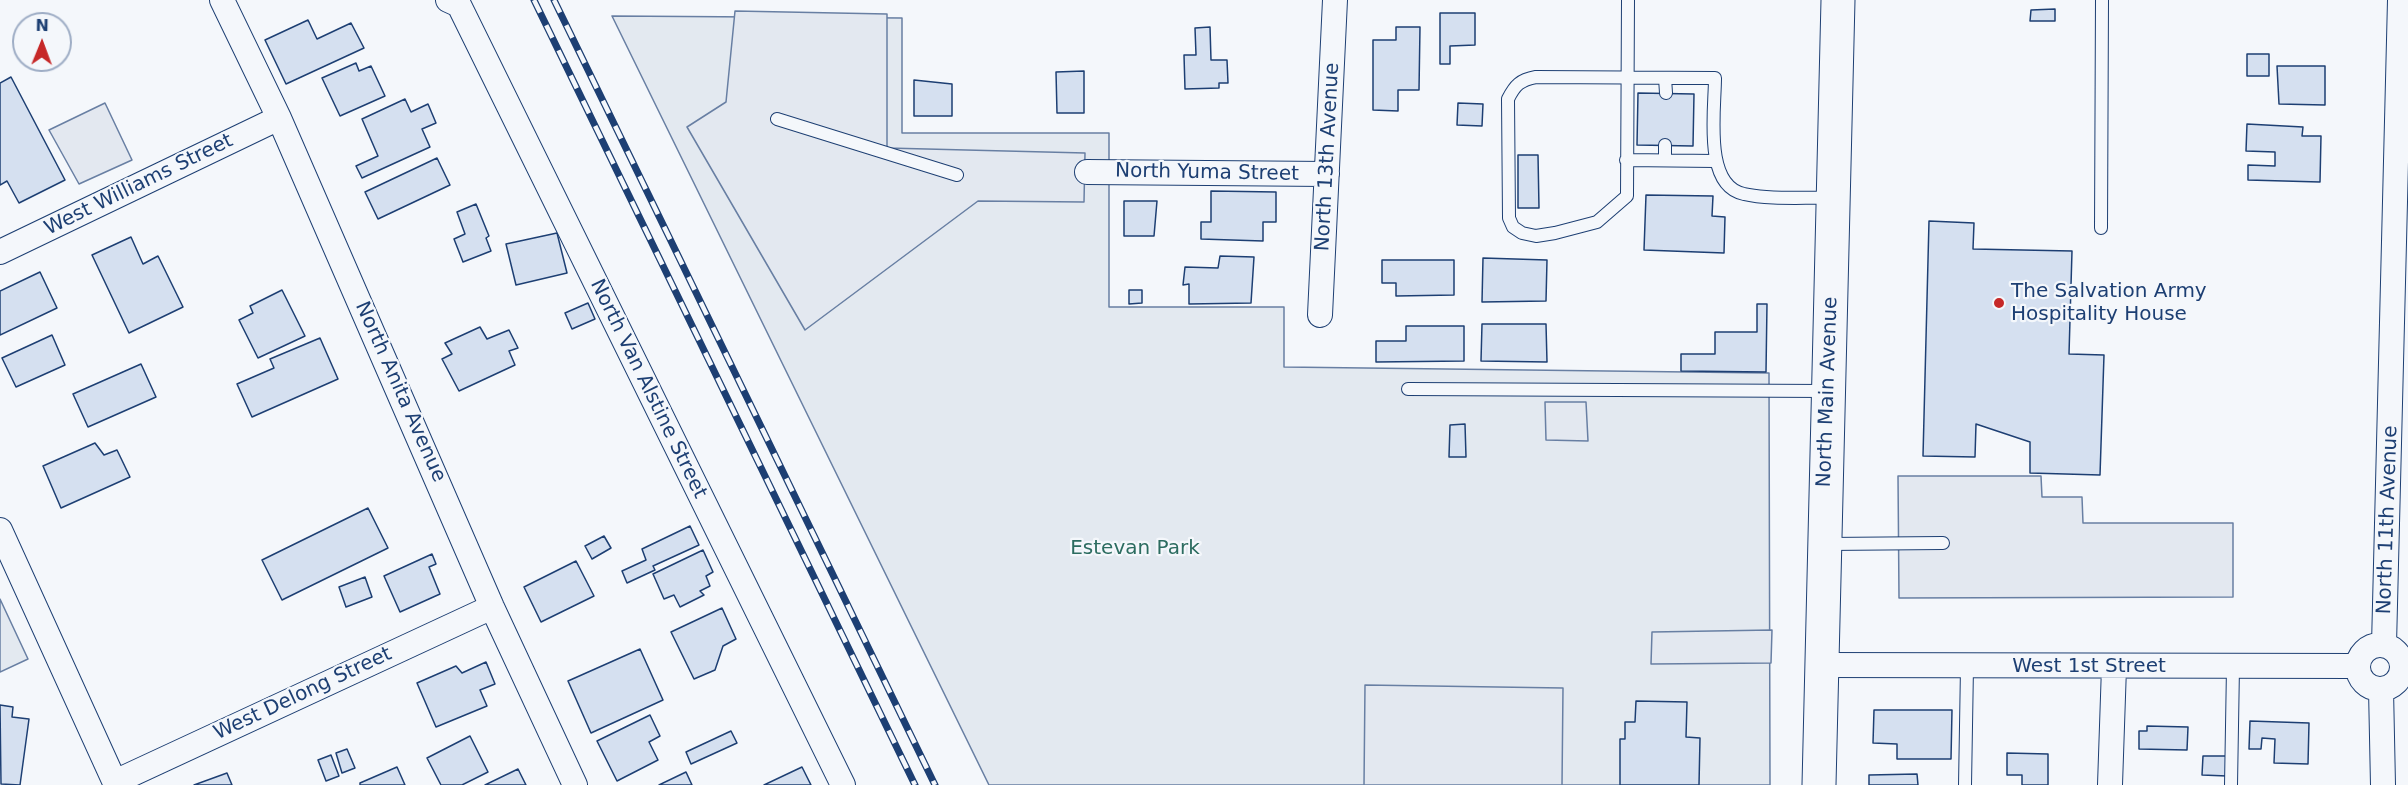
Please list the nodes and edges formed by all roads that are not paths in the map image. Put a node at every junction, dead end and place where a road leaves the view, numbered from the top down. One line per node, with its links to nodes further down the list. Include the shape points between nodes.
1 (222, 0): 11 (street, North Anita Avenue)
2 (448, 0): 40 (street, North Van Alstine Street, via 459,5)
3 (1335, 0): 18 (street, North 13th Avenue)
4 (1628, 0): 8 (lane)
5 (1838, 0): 20 (main road, North Main Avenue)
6 (2102, 0): 21 (lane)
7 (2400, 0): 30 (street, North 11th Avenue)
8 (1626, 78): 9 (lane); 14 (lane); 14 (lane, via 1536,77 1522,80 1514,87 1508,99 1509,218 1513,227 1536,236 1597,222 1627,196)
9 (1665, 78): 10 (lane); 16 (lane, via 1715,78)
10 (1666, 93)
11 (279, 118): 22 (street, West Williams Street); 29 (street, North Anita Avenue)
12 (777, 119): 19 (lane)
13 (1665, 145): 15 (lane)
14 (1626, 160): 15 (lane)
15 (1665, 160): 16 (lane)
16 (1715, 161): 20 (lane, via 1723,182 1743,194)
17 (1087, 172): 18 (street, North Yuma Street)
18 (1327, 174): 23 (street, North 13th Avenue)
19 (957, 175)
20 (1834, 198): 25 (main road, North Main Avenue)
21 (2101, 228)
22 (0, 252)
23 (1320, 315)
24 (1408, 389): 25 (lane)
25 (1828, 391): 28 (main road, North Main Avenue)
26 (0, 530): 38 (street)
27 (1943, 543): 28 (lane)
28 (1824, 544): 31 (main road, North Main Avenue)
29 (492, 606): 38 (street, West Delong Street); 39 (street, North Anita Avenue)
30 (2384, 645): 33 (street, via 2368,648); 36 (street, via 2396,651)
31 (1821, 665): 32 (street, West 1st Street); 41 (main road, North Main Avenue)
32 (1967, 666): 34 (street, West 1st Street); 42 (lane)
33 (2357, 666): 35 (street, West 1st Street); 37 (street, via 2362,680)
34 (2114, 667): 35 (street, West 1st Street); 43 (street)
35 (2233, 667): 44 (lane)
36 (2405, 667): 37 (street, via 2395,684)
37 (2381, 689): 45 (street)
38 (115, 784)
39 (575, 785)
40 (843, 785)
41 (1820, 785)
42 (1965, 785)
43 (2110, 785)
44 (2231, 785)
45 (2383, 785)

